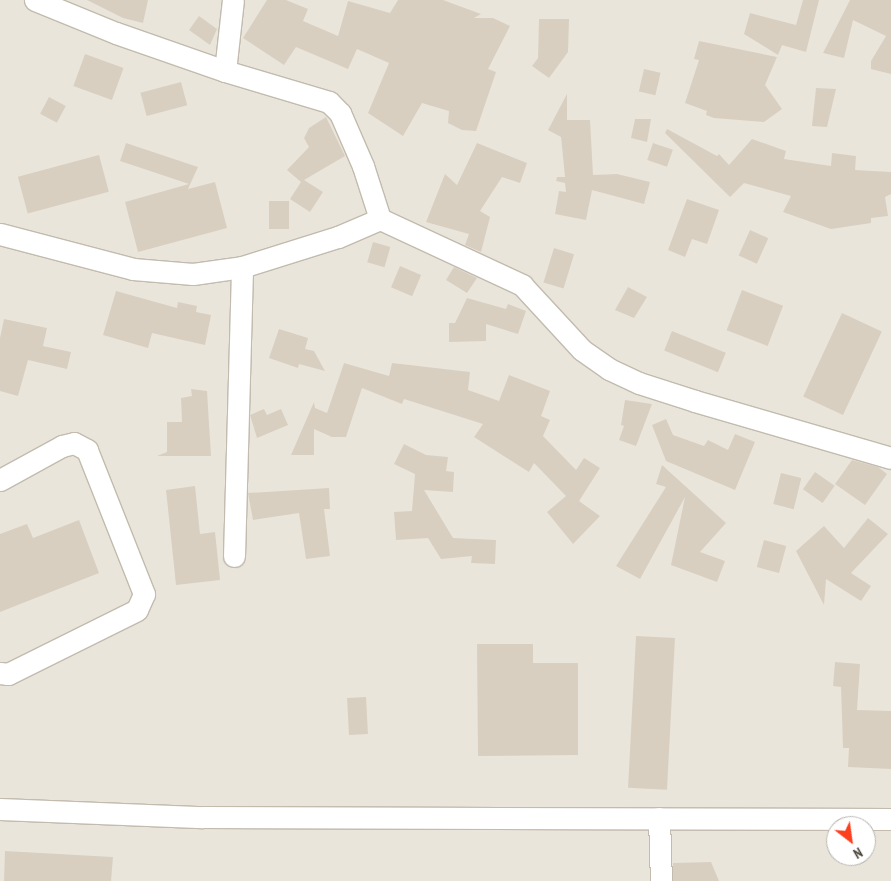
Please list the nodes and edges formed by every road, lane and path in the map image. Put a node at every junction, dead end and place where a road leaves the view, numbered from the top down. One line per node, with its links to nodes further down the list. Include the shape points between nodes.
1 (35, 0): 3 (street, via 116,34)
2 (233, 0): 3 (street)
3 (225, 71): 4 (street, via 329,102 340,113 363,166)
4 (380, 219): 6 (street, via 338,237); 7 (street, via 522,285 582,350 609,370 695,401)
5 (0, 234): 6 (street, via 133,269 193,274)
6 (242, 267): 9 (street)
7 (891, 458)
8 (0, 480): 10 (street, via 62,446 74,443 87,450 144,594 137,610 8,674)
9 (234, 556)
10 (0, 674)
11 (0, 808): 12 (street, via 203,818)
12 (659, 818): 13 (street); 14 (street)
13 (891, 819)
14 (661, 881)

